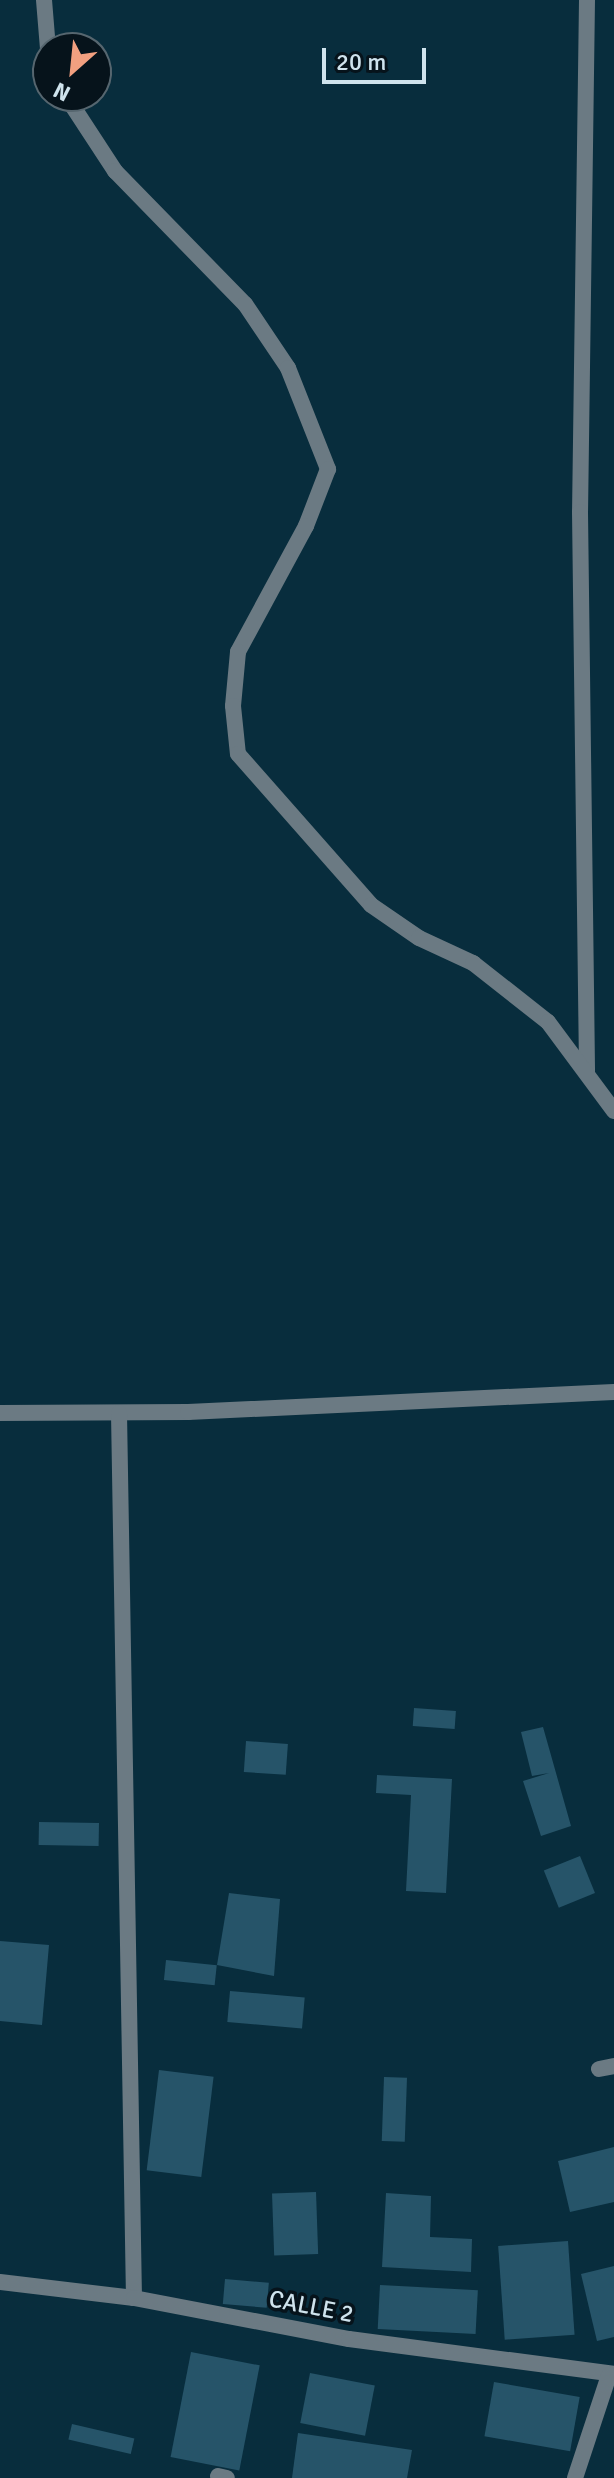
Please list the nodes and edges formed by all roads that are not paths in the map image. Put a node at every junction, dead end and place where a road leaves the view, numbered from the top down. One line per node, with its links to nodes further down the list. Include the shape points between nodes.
1 (44, 0): 3 (street)
2 (587, 0): 5 (street, via 580,512)
3 (47, 32)
4 (76, 112): 5 (street, via 115,171 245,304 288,368 328,469 306,526 238,652 233,706 238,754 371,905 419,938 473,963 548,1022)
5 (587, 1072): 6 (street)
6 (614, 1111)
7 (614, 1392): 9 (street)
8 (0, 1413): 9 (street)
9 (119, 1413): 11 (street)
10 (0, 2282): 11 (street, CALLE 2)
11 (134, 2298): 12 (street, CALLE 2, via 349,2339)
12 (612, 2375): 13 (street)
13 (575, 2478)

